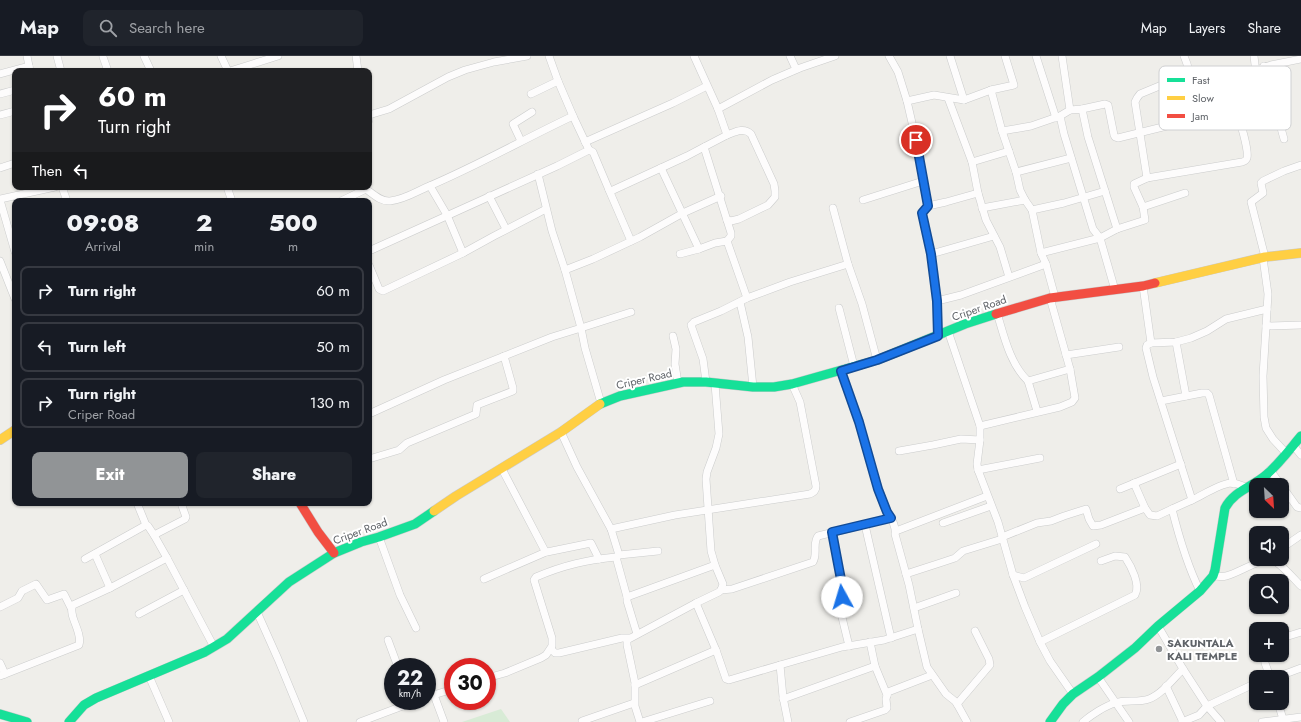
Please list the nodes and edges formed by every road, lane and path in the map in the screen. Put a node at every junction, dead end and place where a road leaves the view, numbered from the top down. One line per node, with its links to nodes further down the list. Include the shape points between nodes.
1 (27, 56): 24 (street)
2 (57, 56): 25 (street)
3 (144, 56): 27 (street)
4 (221, 56): 28 (street)
5 (278, 56): 29 (street)
6 (356, 56): 30 (street)
7 (527, 56): 50 (street, via 465,70 389,109)
8 (549, 56): 34 (street)
9 (694, 56): 35 (street)
10 (790, 56): 31 (street)
11 (835, 56): 31 (street)
12 (889, 56): 43 (street, via 898,72)
13 (950, 56): 42 (street)
14 (1005, 56): 37 (street, via 1014,85)
15 (1036, 56): 52 (street)
16 (1062, 56): 46 (street)
17 (1184, 56): 21 (street)
18 (1254, 56): 22 (street)
19 (103, 57): 26 (street)
20 (1301, 59): 23 (street)
21 (1188, 66)
22 (1255, 66)
23 (1264, 66)
24 (29, 68)
25 (60, 68)
26 (107, 68)
27 (150, 68)
28 (227, 68)
29 (239, 68)
30 (358, 68)
31 (796, 69): 44 (street)
32 (12, 72): 33 (street)
33 (0, 74)
34 (558, 81): 40 (street); 51 (street)
35 (707, 86): 44 (street); 61 (street)
36 (1159, 86): 57 (street, via 1147,91 1135,102)
37 (991, 90): 42 (street); 56 (street)
38 (12, 91): 39 (street)
39 (0, 94)
40 (531, 94)
41 (948, 98): 42 (street); 43 (street, via 934,95); 66 (street)
42 (964, 100)
43 (907, 101): 74 (street)
44 (718, 109): 58 (street)
45 (1082, 109): 46 (street); 57 (street, via 1108,105 1116,138); 81 (street)
46 (1070, 110): 52 (street)
47 (12, 112): 49 (street)
48 (532, 112): 60 (street, via 513,124)
49 (0, 114)
50 (372, 114)
51 (573, 116): 60 (street); 61 (street)
52 (1058, 117): 56 (street); 65 (street)
53 (1159, 127): 57 (street)
54 (1241, 130): 73 (street, via 1247,157 1245,161)
55 (1281, 130): 59 (street)
56 (1002, 132): 64 (street)
57 (1140, 132): 73 (street)
58 (727, 135): 62 (street); 99 (street, via 744,130 751,134 776,194 768,205 739,219)
59 (1284, 140)
60 (521, 141): 75 (street)
61 (584, 142): 63 (street)
62 (704, 147): 70 (street); 85 (street)
63 (588, 150): 72 (street); 80 (street, via 593,152)
64 (1009, 151): 66 (street); 71 (street)
65 (1071, 158): 71 (street); 88 (street)
66 (972, 162): 82 (street)
67 (12, 164): 69 (street)
68 (1301, 165): 114 (street, via 1263,181 1263,193 1251,202)
69 (0, 168)
70 (661, 168): 80 (street); 97 (street)
71 (1016, 172): 90 (street)
72 (538, 174): 84 (street); 95 (street)
73 (1147, 178): 92 (street, via 1134,184)
74 (923, 181): 89 (street); 91 (street)
75 (430, 186): 79 (street, via 389,201 378,198); 98 (street)
76 (0, 190): 86 (street)
77 (40, 190): 86 (street)
78 (362, 190): 87 (street)
79 (368, 190)
80 (609, 190): 105 (street)
81 (1105, 191): 88 (street); 101 (street)
82 (978, 192): 91 (street); 94 (street)
83 (1185, 193): 92 (street)
84 (489, 196): 98 (street); 100 (street)
85 (720, 196): 97 (street); 99 (street)
86 (0, 198): 104 (street)
87 (348, 198)
88 (1084, 198): 96 (street); 103 (street, via 1093,229)
89 (863, 200)
90 (1025, 200): 94 (street); 96 (street)
91 (928, 206): 113 (street, via 922,213)
92 (1143, 207): 101 (street, via 1145,220)
93 (833, 208): 116 (street)
94 (982, 208): 102 (street)
95 (546, 209): 100 (street); 118 (street)
96 (1032, 210): 110 (street)
97 (683, 213): 105 (street); 107 (street)
98 (447, 215): 108 (street); 109 (street)
99 (728, 220): 106 (street, via 731,234)
100 (506, 229): 109 (street)
101 (1117, 229): 103 (street)
102 (994, 236): 113 (street); 120 (street)
103 (1100, 238): 110 (street); 122 (street)
104 (12, 241)
105 (631, 241): 118 (street)
106 (727, 241): 107 (street); 125 (street)
107 (699, 249): 112 (street)
108 (372, 250)
109 (463, 253): 119 (street, via 384,291 379,289)
110 (1041, 253): 117 (street)
111 (1301, 253): 114 (main road, Criper Road)
112 (680, 254)
113 (931, 254): 126 (street)
114 (1264, 258): 121 (main road, Criper Road); 128 (street)
115 (0, 261): 123 (street)
116 (848, 264): 125 (street); 142 (street)
117 (1046, 264): 120 (street); 124 (street)
118 (565, 270): 133 (street)
119 (372, 272)
120 (1009, 277): 126 (street)
121 (1143, 286): 122 (main road, Criper Road); 138 (street)
122 (1116, 290): 124 (main road, Criper Road)
123 (12, 291)
124 (1052, 298): 130 (main road, Criper Road); 140 (street)
125 (744, 300): 148 (street, via 691,325); 150 (street)
126 (937, 301): 136 (street)
127 (839, 308): 143 (street)
128 (1267, 309): 132 (street); 137 (street, via 1226,319 1207,331)
129 (631, 312): 133 (street)
130 (997, 313): 134 (main road, Criper Road); 146 (street, via 1011,354)
131 (1301, 325): 132 (street)
132 (1266, 326): 164 (street, via 1264,417 1266,428)
133 (581, 328): 141 (street, via 552,336); 153 (street)
134 (948, 331): 136 (main road, Criper Road); 156 (street)
135 (673, 336): 147 (street)
136 (938, 336): 142 (main road, Criper Road)
137 (1176, 342): 138 (street); 151 (street)
138 (1151, 343): 152 (street, via 1147,345 1146,352)
139 (1119, 347): 140 (street)
140 (1066, 355): 144 (street)
141 (504, 356): 155 (street); 166 (street, via 513,391 476,406 476,414 406,442 399,450)
142 (877, 360): 143 (main road, Criper Road)
143 (854, 366): 145 (main road, Criper Road)
144 (1070, 369): 146 (street); 154 (street, via 1075,392 1074,400 1068,405)
145 (841, 371): 149 (main road, Criper Road); 188 (street, via 878,489)
146 (1028, 381): 154 (street)
147 (678, 383): 148 (main road, Criper Road); 153 (main road, Criper Road, via 620,396)
148 (711, 383): 150 (main road, Criper Road); 187 (street, via 719,434 707,472)
149 (792, 384): 150 (main road, Criper Road); 187 (street, via 800,402 816,490 810,494)
150 (753, 387)
151 (1186, 396): 152 (street); 174 (street, via 1202,393 1209,396)
152 (1161, 402): 168 (street)
153 (602, 403): 158 (main road, Criper Road)
154 (1037, 411): 156 (street)
155 (372, 413)
156 (980, 426): 161 (street)
157 (12, 432): 160 (main road)
158 (562, 432): 169 (main road, Criper Road); 192 (street, via 577,467)
159 (1301, 436): 162 (main road)
160 (0, 440)
161 (980, 440): 163 (street, via 961,439); 170 (street)
162 (1293, 445): 164 (main road); 165 (street)
163 (900, 451)
164 (1286, 453): 171 (main road)
165 (1301, 455)
166 (372, 458)
167 (1040, 458): 170 (street)
168 (1180, 464): 173 (street); 179 (street)
169 (502, 468): 197 (main road, Criper Road, via 415,524); 202 (street)
170 (978, 470): 177 (street)
171 (1270, 470): 172 (street); 175 (main road)
172 (1276, 478)
173 (1134, 483): 176 (street); 184 (street)
174 (1234, 484): 175 (street); 179 (street, via 1229,483)
175 (1246, 487): 215 (main road, via 1228,501 1225,508)
176 (1120, 489)
177 (987, 496): 183 (street); 193 (street)
178 (1289, 496): 185 (street, via 1297,507)
179 (1192, 500): 186 (street)
180 (138, 506): 190 (street)
181 (182, 506): 195 (street, via 185,519)
182 (302, 506): 203 (main road)
183 (991, 506): 189 (street); 198 (street)
184 (1145, 508): 186 (street, via 1153,516); 198 (street, via 1093,526 1086,509 1038,523)
185 (1301, 508)
186 (1172, 509): 221 (street, via 1192,575)
187 (708, 511): 192 (street, via 663,517); 210 (street, via 711,551)
188 (891, 518): 191 (street); 193 (street)
189 (943, 523)
190 (146, 525): 195 (street); 204 (street)
191 (865, 525): 194 (street); 238 (street)
192 (611, 529): 205 (street)
193 (896, 531): 213 (street)
194 (832, 532): 220 (street, via 816,538 816,557 813,562 732,589); 242 (street, via 843,592 840,609)
195 (154, 535): 206 (street)
196 (1301, 535): 199 (street)
197 (379, 538): 203 (main road, Criper Road); 231 (street, via 400,595)
198 (1002, 538): 213 (street, via 963,551 955,558); 214 (street)
199 (1289, 543)
200 (1096, 544): 214 (street, via 1024,578)
201 (658, 551): 205 (street)
202 (546, 552): 207 (street, via 591,543); 216 (street)
203 (334, 553): 228 (main road, Criper Road, via 289,582)
204 (95, 554): 208 (street); 218 (street)
205 (618, 556): 207 (street); 223 (street)
206 (167, 558): 218 (street); 219 (street)
207 (599, 558): 244 (street, via 559,567 535,578 552,638)
208 (85, 559)
209 (1101, 561): 241 (street, via 1115,556 1125,557 1136,583 1135,595)
210 (715, 565): 220 (street, via 723,584); 223 (street)
211 (1252, 566): 215 (street, via 1225,576)
212 (1280, 566): 217 (street)
213 (906, 574): 227 (street)
214 (1013, 575): 241 (street)
215 (1213, 576): 221 (main road)
216 (484, 578)
217 (1301, 586)
218 (110, 588): 226 (street)
219 (184, 590): 229 (street); 243 (street)
220 (721, 590): 224 (street)
221 (1200, 591): 230 (main road)
222 (956, 593): 227 (street)
223 (628, 597): 235 (street)
224 (696, 603): 235 (street); 245 (street)
225 (0, 607): 226 (street, via 18,598 22,591 36,584 47,600 64,594)
226 (71, 608): 253 (street, via 80,638 79,645)
227 (914, 608): 232 (street)
228 (257, 612): 243 (main road, Criper Road, via 227,639); 279 (street)
229 (139, 614)
230 (1158, 626): 251 (street); 257 (main road)
231 (416, 628)
232 (918, 629): 238 (street); 256 (street, via 927,667)
233 (976, 631): 267 (street, via 990,665)
234 (1301, 632): 236 (street)
235 (637, 634): 237 (street)
236 (1289, 636)
237 (629, 638): 244 (street, via 559,654); 258 (street, via 627,645)
238 (891, 638): 240 (street)
239 (388, 640): 246 (street)
240 (870, 642): 242 (street); 249 (street)
241 (1040, 642): 261 (street)
242 (849, 646): 248 (street)
243 (214, 647): 254 (main road, Criper Road)
244 (551, 649): 255 (street, via 540,658)
245 (716, 650): 248 (street, via 725,678 728,680); 258 (street)
246 (395, 658)
247 (0, 663): 253 (street)
248 (780, 665): 263 (street)
249 (875, 666): 262 (street); 263 (street)
250 (1301, 668): 252 (street)
251 (1183, 669): 259 (street); 268 (street)
252 (1289, 672)
253 (3, 675)
254 (149, 676): 277 (main road, Criper Road, via 96,698 84,705); 278 (street)
255 (496, 676)
256 (932, 676): 262 (street, via 892,690); 267 (street)
257 (1098, 677): 261 (main road); 266 (street)
258 (635, 684): 265 (street)
259 (1166, 686): 266 (street, via 1145,700); 289 (street)
260 (1249, 686): 268 (street)
261 (1073, 694): 286 (main road)
262 (886, 695): 284 (street, via 885,710)
263 (783, 699): 283 (street)
264 (710, 701): 282 (street)
265 (634, 703): 275 (street); 282 (street)
266 (1115, 703): 287 (street); 288 (street)
267 (957, 704): 285 (street)
268 (1207, 706): 289 (street, via 1199,715); 290 (street)
269 (436, 707): 281 (street)
270 (391, 710): 280 (street)
271 (1280, 710): 273 (street)
272 (0, 714): 276 (main road)
273 (1283, 719): 274 (street); 291 (street)
274 (1300, 719)
275 (582, 721)
276 (27, 722)
277 (69, 722)
278 (168, 722)
279 (304, 722)
280 (360, 722)
281 (444, 722)
282 (641, 722)
283 (788, 722)
284 (850, 722)
285 (967, 722)
286 (1050, 722)
287 (1083, 722)
288 (1129, 722)
289 (1183, 722)
290 (1221, 722)
291 (1262, 722)

